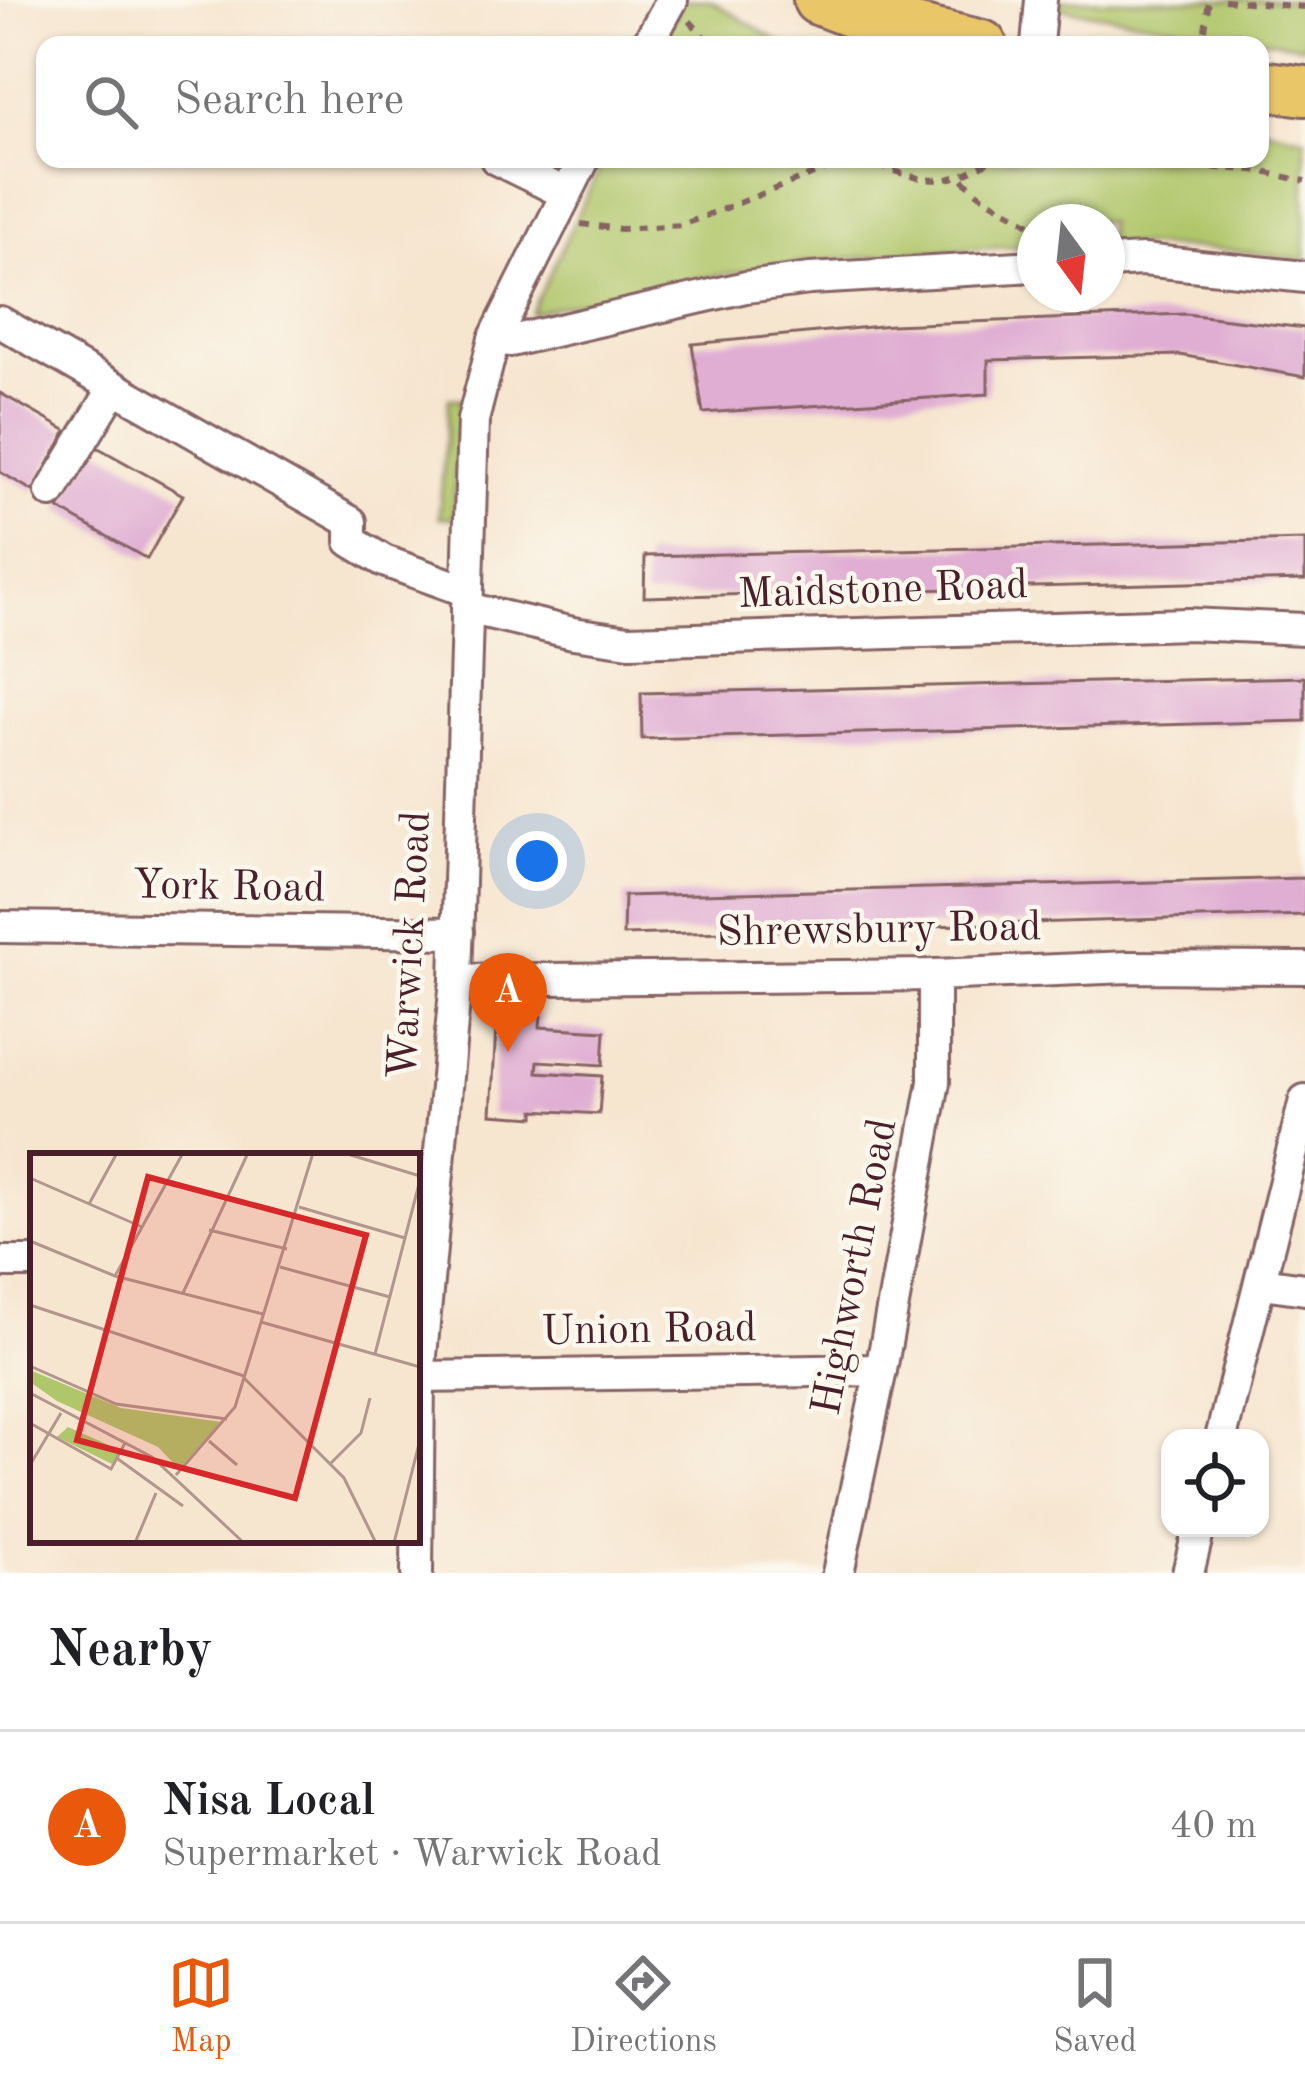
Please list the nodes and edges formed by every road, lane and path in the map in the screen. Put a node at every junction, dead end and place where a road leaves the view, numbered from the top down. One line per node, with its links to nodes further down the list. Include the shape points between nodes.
1 (672, 0): 8 (street)
2 (818, 0): 9 (main road)
3 (1041, 0): 10 (street)
4 (1210, 0): 7 (path)
5 (1223, 0): 6 (path)
6 (1305, 7)
7 (1205, 30)
8 (652, 36)
9 (944, 36)
10 (1038, 36)
11 (1269, 86): 12 (main road)
12 (1305, 91)
13 (509, 168): 22 (street)
14 (581, 168): 22 (street)
15 (827, 168): 19 (path)
16 (886, 168): 20 (path, via 932,182)
17 (978, 168): 20 (path)
18 (1216, 168): 21 (path)
19 (820, 170): 22 (path, via 682,224 620,229)
20 (963, 179): 23 (path, via 982,200)
21 (1305, 181)
22 (567, 207): 28 (street)
23 (1017, 214)
24 (1125, 261): 26 (street)
25 (1017, 267): 28 (street, via 746,287)
26 (1305, 277)
27 (0, 322): 29 (street)
28 (494, 339): 31 (street, Warwick Road, via 472,420)
29 (114, 388): 30 (street); 31 (street, Maidstone Road, via 351,522 351,541 384,561)
30 (51, 491)
31 (467, 600): 32 (street, Maidstone Road, via 629,641 1188,624); 34 (street, Warwick Road)
32 (1305, 629)
33 (0, 927): 34 (street, York Road)
34 (458, 932): 37 (street, Warwick Road)
35 (1305, 968): 36 (street, Shrewsbury Road)
36 (934, 974): 37 (street, Shrewsbury Road); 43 (street, Highworth Road, via 934,1082)
37 (456, 980): 39 (street, Warwick Road)
38 (1305, 1100): 40 (street)
39 (424, 1268): 42 (street, Warwick Road)
40 (1262, 1283): 41 (street); 45 (street)
41 (1305, 1289)
42 (420, 1341)
43 (881, 1370): 44 (street, Union Road); 49 (street, Highworth Road)
44 (420, 1377)
45 (1223, 1429)
46 (1196, 1537): 50 (street)
47 (417, 1543): 48 (street, Warwick Road)
48 (417, 1573)
49 (838, 1573)
50 (1187, 1573)

